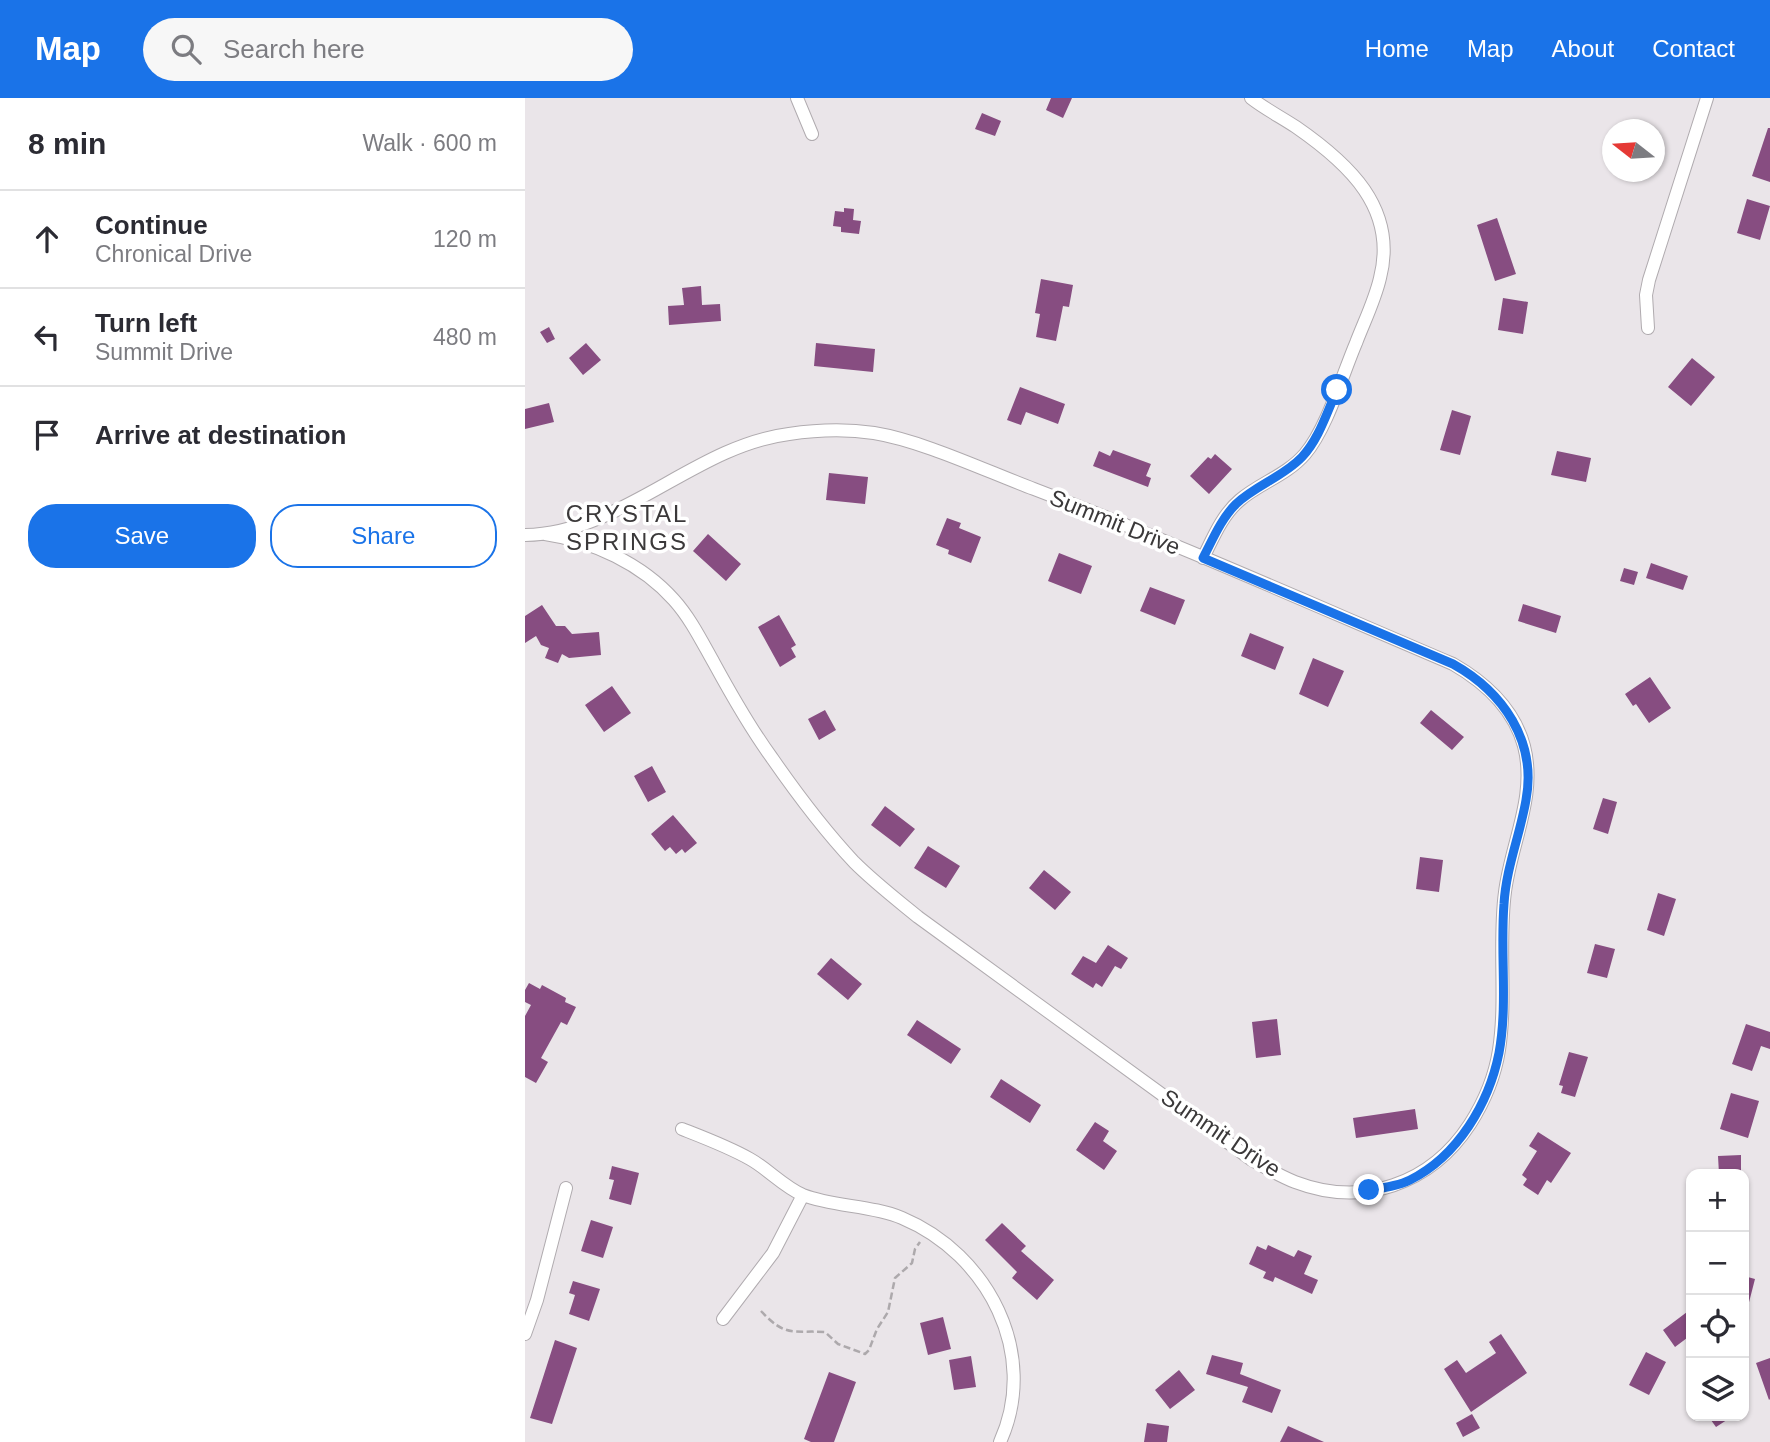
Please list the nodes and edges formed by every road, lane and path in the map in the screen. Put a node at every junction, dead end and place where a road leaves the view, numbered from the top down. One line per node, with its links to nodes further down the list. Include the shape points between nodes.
1 (797, 98): 4 (street)
2 (1251, 98): 8 (street, via 1295,126 1354,174 1378,216 1383,262 1375,295 1313,443 1292,467 1238,502)
3 (1707, 98): 5 (street, via 1649,280)
4 (812, 134)
5 (1648, 328)
6 (545, 534): 7 (street, Summit Drive); 8 (street, Summit Drive, via 597,518 749,443 791,433 852,431 890,436 937,452); 8 (street, Summit Drive, via 583,542 610,554 675,601 745,719 804,802 855,862 918,917 1271,1171 1328,1190 1391,1186 1423,1173 1452,1148 1476,1115 1493,1076 1502,1027 1504,893 1527,796 1523,742 1499,700 1471,674)
7 (525, 535)
8 (1203, 558)
9 (682, 1129): 11 (street, via 751,1159)
10 (566, 1188): 15 (street)
11 (803, 1195): 12 (street, via 900,1217); 14 (street, via 773,1253)
12 (927, 1231): 13 (path, via 912,1264 895,1278 888,1312 865,1354 838,1344 825,1332 795,1333 774,1326); 16 (street, via 956,1252 980,1278 1004,1319 1014,1384)
13 (761, 1311)
14 (723, 1319)
15 (525, 1334)
16 (1000, 1442)

